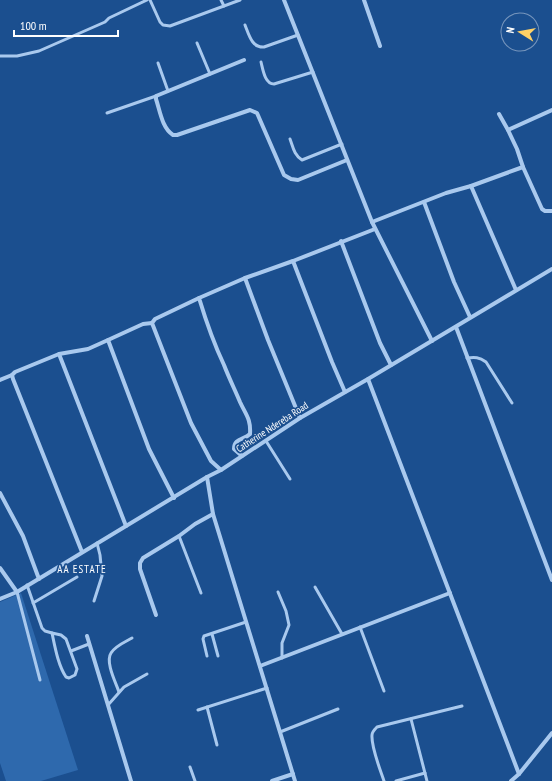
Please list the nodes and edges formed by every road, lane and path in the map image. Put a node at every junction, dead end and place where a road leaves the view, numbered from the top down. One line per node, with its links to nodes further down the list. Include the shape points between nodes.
1 (147, 0): 12 (lane, via 109,18 106,22 39,51 17,56)
2 (150, 0): 7 (lane, via 160,22 170,26)
3 (221, 0): 7 (lane)
4 (240, 0): 7 (lane)
5 (284, 0): 9 (street)
6 (364, 0): 11 (street)
7 (224, 6)
8 (245, 25): 9 (lane, via 252,41 260,48)
9 (298, 35): 16 (street)
10 (197, 43): 17 (lane)
11 (380, 46)
12 (0, 54)
13 (244, 60): 17 (street)
14 (261, 62): 16 (lane, via 270,84)
15 (158, 63): 18 (lane)
16 (313, 72): 26 (street)
17 (210, 74): 18 (street)
18 (168, 91): 19 (street)
19 (156, 96): 21 (lane); 27 (street, via 165,127 173,135 250,110 257,113 284,175 291,180 298,180)
20 (551, 110): 23 (street); 24 (street)
21 (107, 113)
22 (499, 114): 24 (street)
23 (552, 116)
24 (508, 130): 28 (street)
25 (290, 139): 26 (lane, via 298,158 302,160)
26 (342, 144): 27 (street)
27 (347, 160): 32 (street)
28 (523, 167): 29 (street); 31 (street, via 542,209 545,212)
29 (471, 186): 30 (street); 38 (street)
30 (424, 202): 32 (street); 40 (street)
31 (552, 212)
32 (372, 222): 33 (street)
33 (375, 228): 34 (street); 44 (street)
34 (341, 242): 35 (street); 47 (street)
35 (293, 261): 37 (street); 51 (street)
36 (552, 268): 38 (street, Catherine Ndereba Road)
37 (245, 278): 39 (street); 53 (street)
38 (516, 290): 40 (street, Catherine Ndereba Road)
39 (199, 298): 41 (street, via 155,319); 55 (street, via 223,365 248,414 250,434 238,440 234,446)
40 (470, 317): 42 (street, Catherine Ndereba Road)
41 (152, 323): 43 (street, via 143,324); 56 (street, via 191,423 211,461)
42 (456, 327): 44 (street, Catherine Ndereba Road); 46 (street)
43 (108, 340): 45 (street, via 88,349); 60 (street, via 149,449)
44 (432, 341): 47 (street, Catherine Ndereba Road)
45 (59, 354): 48 (street, via 20,369); 62 (street)
46 (467, 358): 52 (lane, via 480,358 486,362); 69 (street)
47 (391, 365): 49 (street, Catherine Ndereba Road)
48 (12, 375): 50 (street); 65 (street)
49 (368, 379): 51 (street, Catherine Ndereba Road); 75 (street)
50 (0, 380)
51 (345, 392): 53 (street, Catherine Ndereba Road)
52 (512, 403)
53 (300, 418): 54 (street, Catherine Ndereba Road)
54 (266, 441): 55 (street, Catherine Ndereba Road); 58 (lane)
55 (242, 456): 56 (street, Catherine Ndereba Road)
56 (221, 470): 57 (street, Catherine Ndereba Road)
57 (208, 477): 60 (street, Catherine Ndereba Road); 61 (street)
58 (290, 479)
59 (0, 493): 68 (street, via 23,536)
60 (174, 498): 62 (street, Catherine Ndereba Road)
61 (213, 514): 63 (street); 80 (street)
62 (126, 526): 64 (street, Catherine Ndereba Road)
63 (179, 536): 74 (lane); 79 (street, via 143,558 140,563)
64 (97, 543): 65 (street, Catherine Ndereba Road); 77 (lane, via 102,576)
65 (82, 552): 68 (street, Catherine Ndereba Road)
66 (0, 568): 72 (street)
67 (77, 577): 78 (lane)
68 (39, 579): 70 (street, Catherine Ndereba Road)
69 (552, 580)
70 (27, 585): 72 (street, Catherine Ndereba Road); 78 (lane)
71 (315, 587): 84 (lane)
72 (17, 592): 76 (street, Catherine Ndereba Road); 94 (lane)
73 (278, 592): 91 (lane, via 289,625 282,643)
74 (201, 593)
75 (450, 593): 81 (street); 110 (street)
76 (0, 599)
77 (94, 601)
78 (33, 603): 82 (lane, via 42,628)
79 (156, 615)
80 (246, 622): 83 (lane); 92 (street)
81 (360, 627): 84 (street); 96 (lane)
82 (52, 633): 88 (lane, via 64,636); 88 (lane, via 64,674 69,678 75,676 77,669)
83 (212, 634): 89 (lane, via 203,638); 90 (lane)
84 (342, 634): 91 (street)
85 (87, 636): 87 (street)
86 (132, 638): 97 (lane, via 110,653 109,659)
87 (89, 644): 88 (lane); 98 (street)
88 (71, 650)
89 (207, 656)
90 (218, 656)
91 (282, 658): 92 (street)
92 (260, 666): 95 (street)
93 (147, 674): 97 (lane)
94 (40, 680)
95 (267, 688): 100 (lane); 104 (street)
96 (384, 691)
97 (119, 692): 98 (lane)
98 (108, 705): 111 (street)
99 (462, 706): 103 (lane)
100 (207, 707): 102 (lane); 106 (lane)
101 (338, 709): 104 (lane)
102 (198, 710)
103 (411, 719): 108 (lane); 115 (lane, via 377,727 374,731 372,736 375,753)
104 (280, 732): 109 (street)
105 (552, 733): 110 (street)
106 (217, 745)
107 (190, 767): 112 (lane)
108 (425, 773): 116 (lane); 117 (lane)
109 (293, 774): 113 (street); 114 (street)
110 (519, 774): 118 (street)
111 (131, 781)
112 (194, 781)
113 (272, 781)
114 (295, 781)
115 (384, 781)
116 (396, 781)
117 (427, 781)
118 (511, 781)

